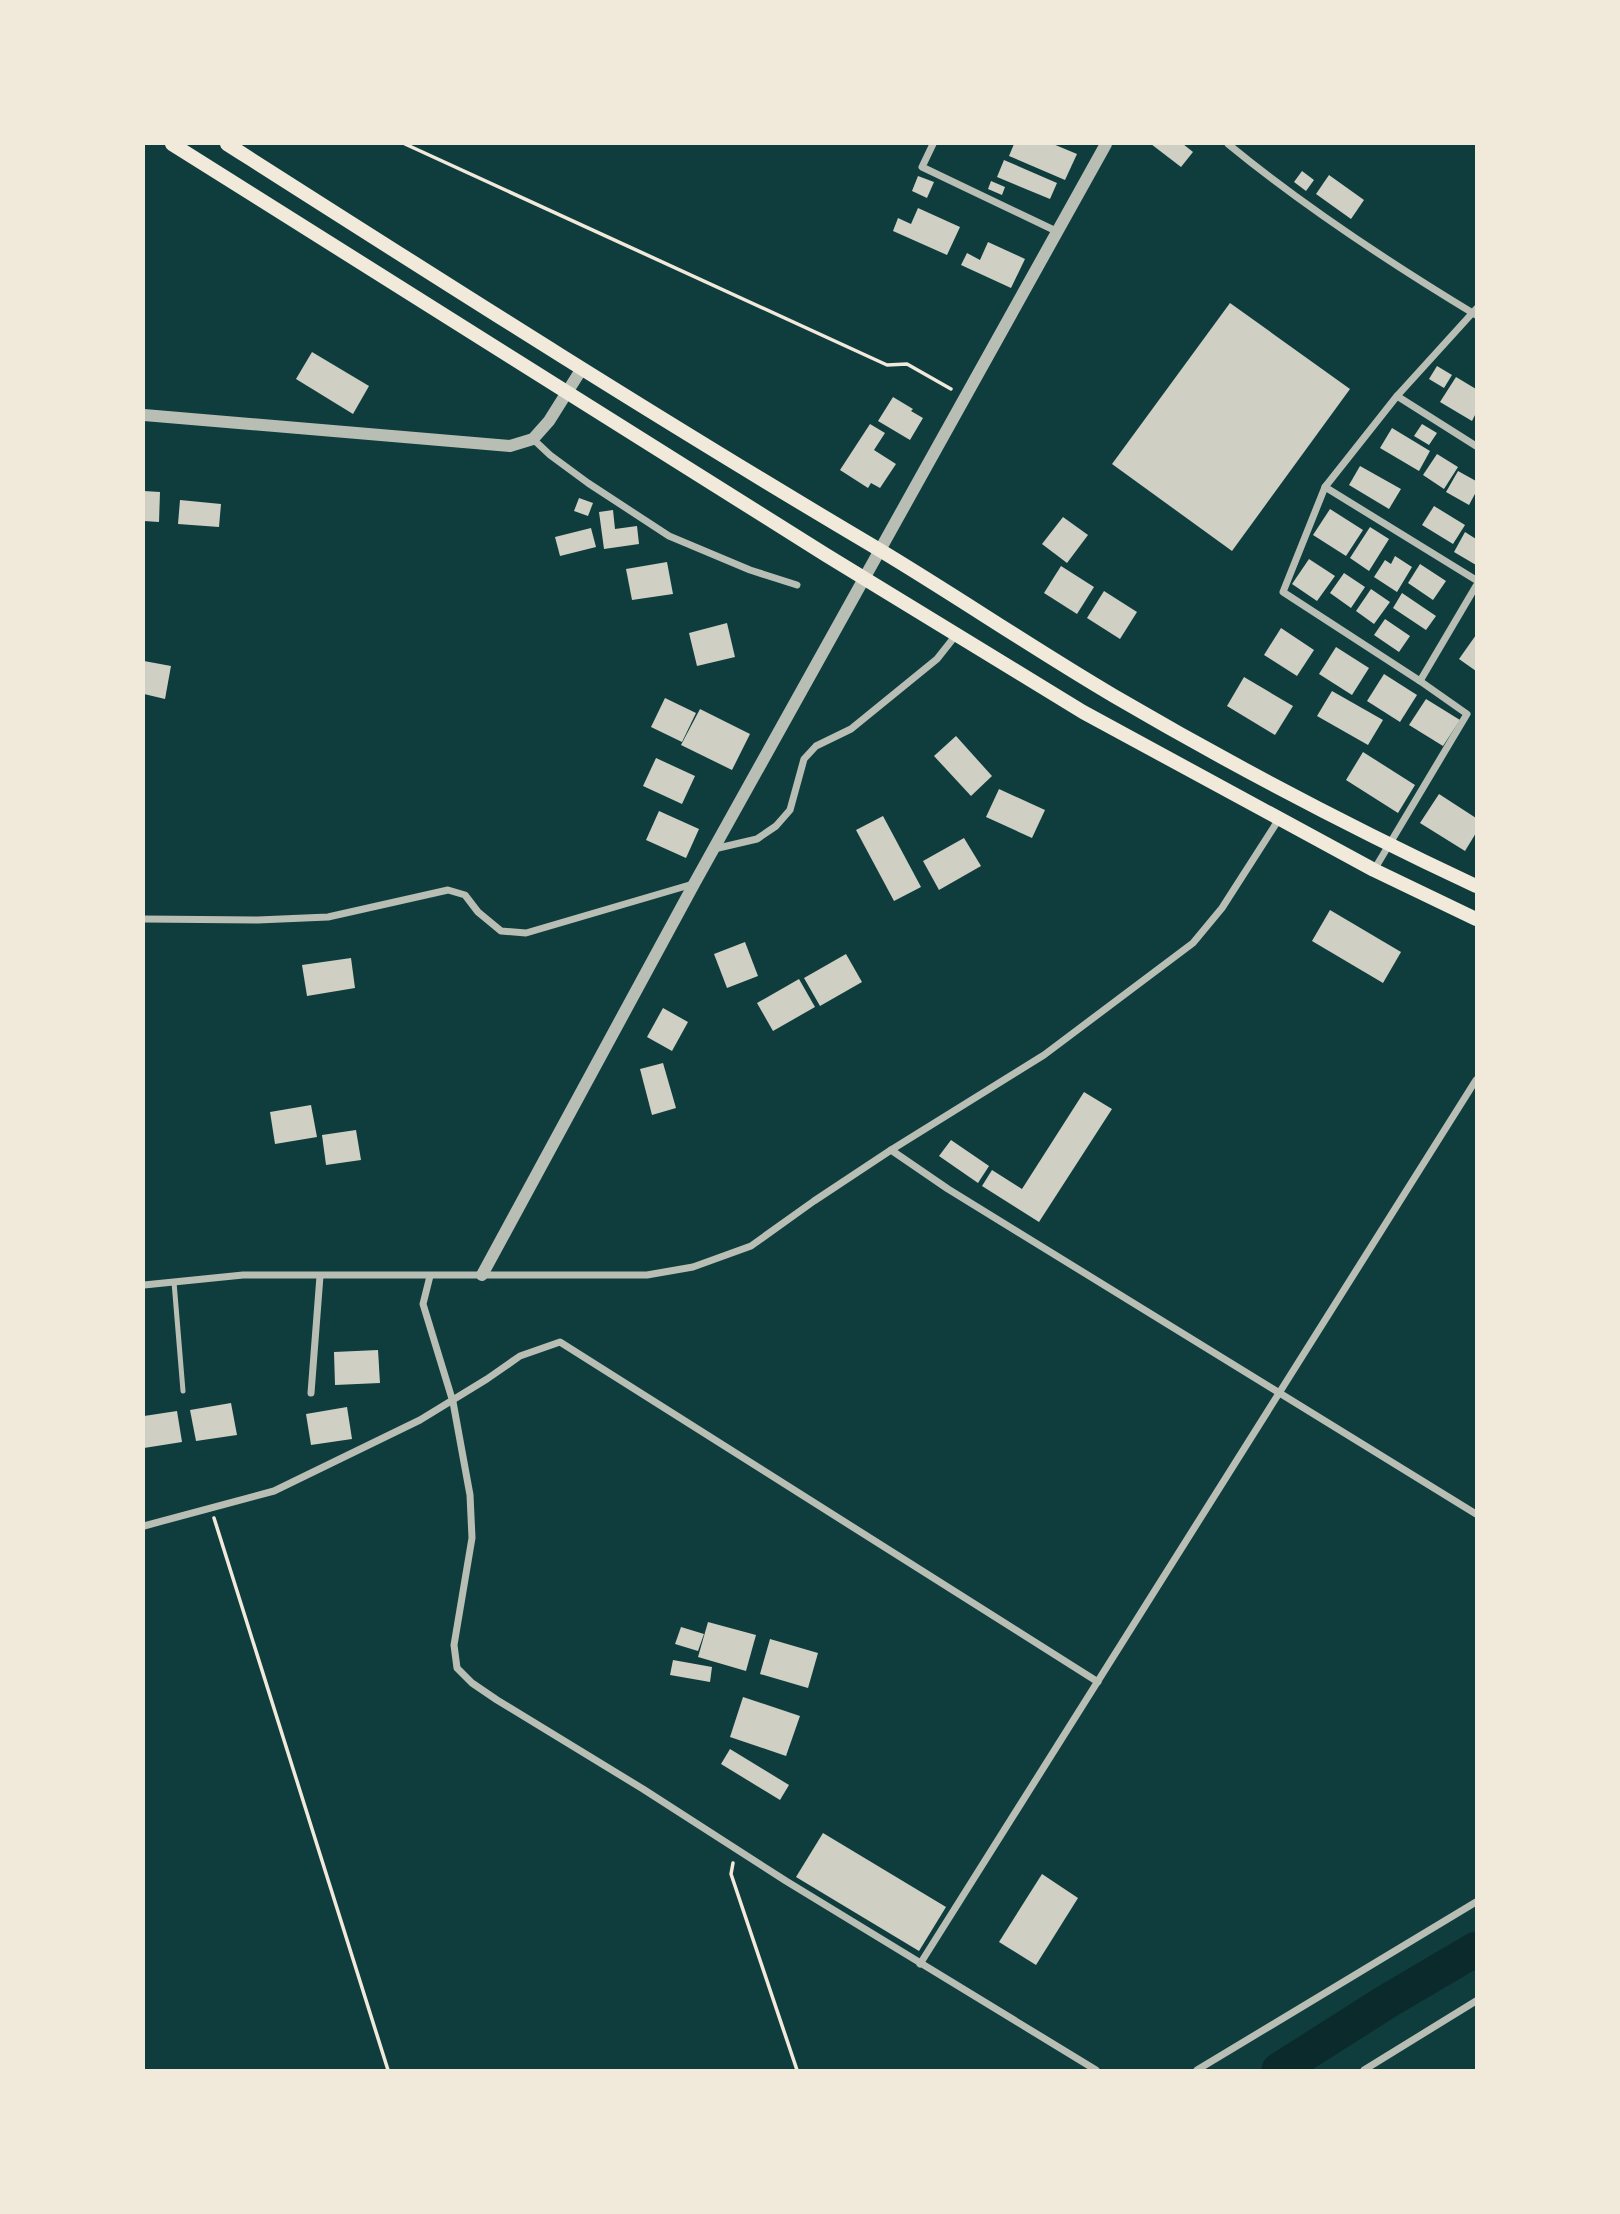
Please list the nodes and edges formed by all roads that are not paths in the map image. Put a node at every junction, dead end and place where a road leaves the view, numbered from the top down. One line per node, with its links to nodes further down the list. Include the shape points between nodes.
1 (172, 144): 9 (main road)
2 (227, 144): 8 (main road)
3 (933, 144): 6 (street, via 922,167)
4 (1106, 144): 6 (street)
5 (1228, 144): 7 (street, via 1364,246)
6 (1056, 232): 15 (street)
7 (1475, 312): 10 (street)
8 (581, 370): 9 (street); 15 (main road)
9 (568, 393): 12 (street); 16 (main road)
10 (1397, 396): 13 (street); 14 (street)
11 (144, 415): 12 (street, via 470,444 510,446)
12 (533, 439): 18 (street, via 588,483 670,536)
13 (1476, 446)
14 (1325, 487): 17 (street); 21 (street, via 1283,592)
15 (880, 550): 16 (street); 23 (main road, via 1123,701 1244,771)
16 (864, 578): 20 (main road); 24 (street)
17 (1476, 580)
18 (797, 585)
19 (1476, 586): 21 (street)
20 (957, 634): 22 (main road, via 1083,712); 24 (street, via 937,659 851,729 816,746 804,760 790,810 776,826 758,839)
21 (1420, 681): 23 (street, via 1467,714)
22 (1279, 819): 25 (main road); 31 (street, via 1194,943 1044,1055)
23 (1389, 845): 25 (street); 27 (main road)
24 (714, 849): 26 (street)
25 (1374, 870): 29 (main road)
26 (694, 884): 28 (street, via 526,933 501,932 465,895 448,890 328,916); 32 (street)
27 (1476, 886)
28 (144, 919)
29 (1476, 919)
30 (1476, 1080): 39 (street)
31 (891, 1150): 32 (street, via 751,1245 693,1267 647,1275); 39 (street)
32 (482, 1275): 34 (street)
33 (320, 1276): 34 (street); 35 (street, via 243,1275); 38 (street)
34 (430, 1276): 40 (street, via 423,1304)
35 (174, 1282): 36 (street); 37 (lane)
36 (144, 1285)
37 (183, 1391)
38 (311, 1393)
39 (1279, 1393): 41 (street); 43 (street)
40 (453, 1402): 42 (street, via 274,1491); 43 (street, via 520,1356 560,1342); 45 (street, via 470,1495 472,1538 454,1646 457,1668 497,1700)
41 (1476, 1514)
42 (144, 1526)
43 (1098, 1682): 45 (street)
44 (1476, 1902): 48 (street)
45 (920, 1964): 47 (street)
46 (1476, 2001): 49 (street)
47 (1096, 2070)
48 (1197, 2070)
49 (1364, 2070)

